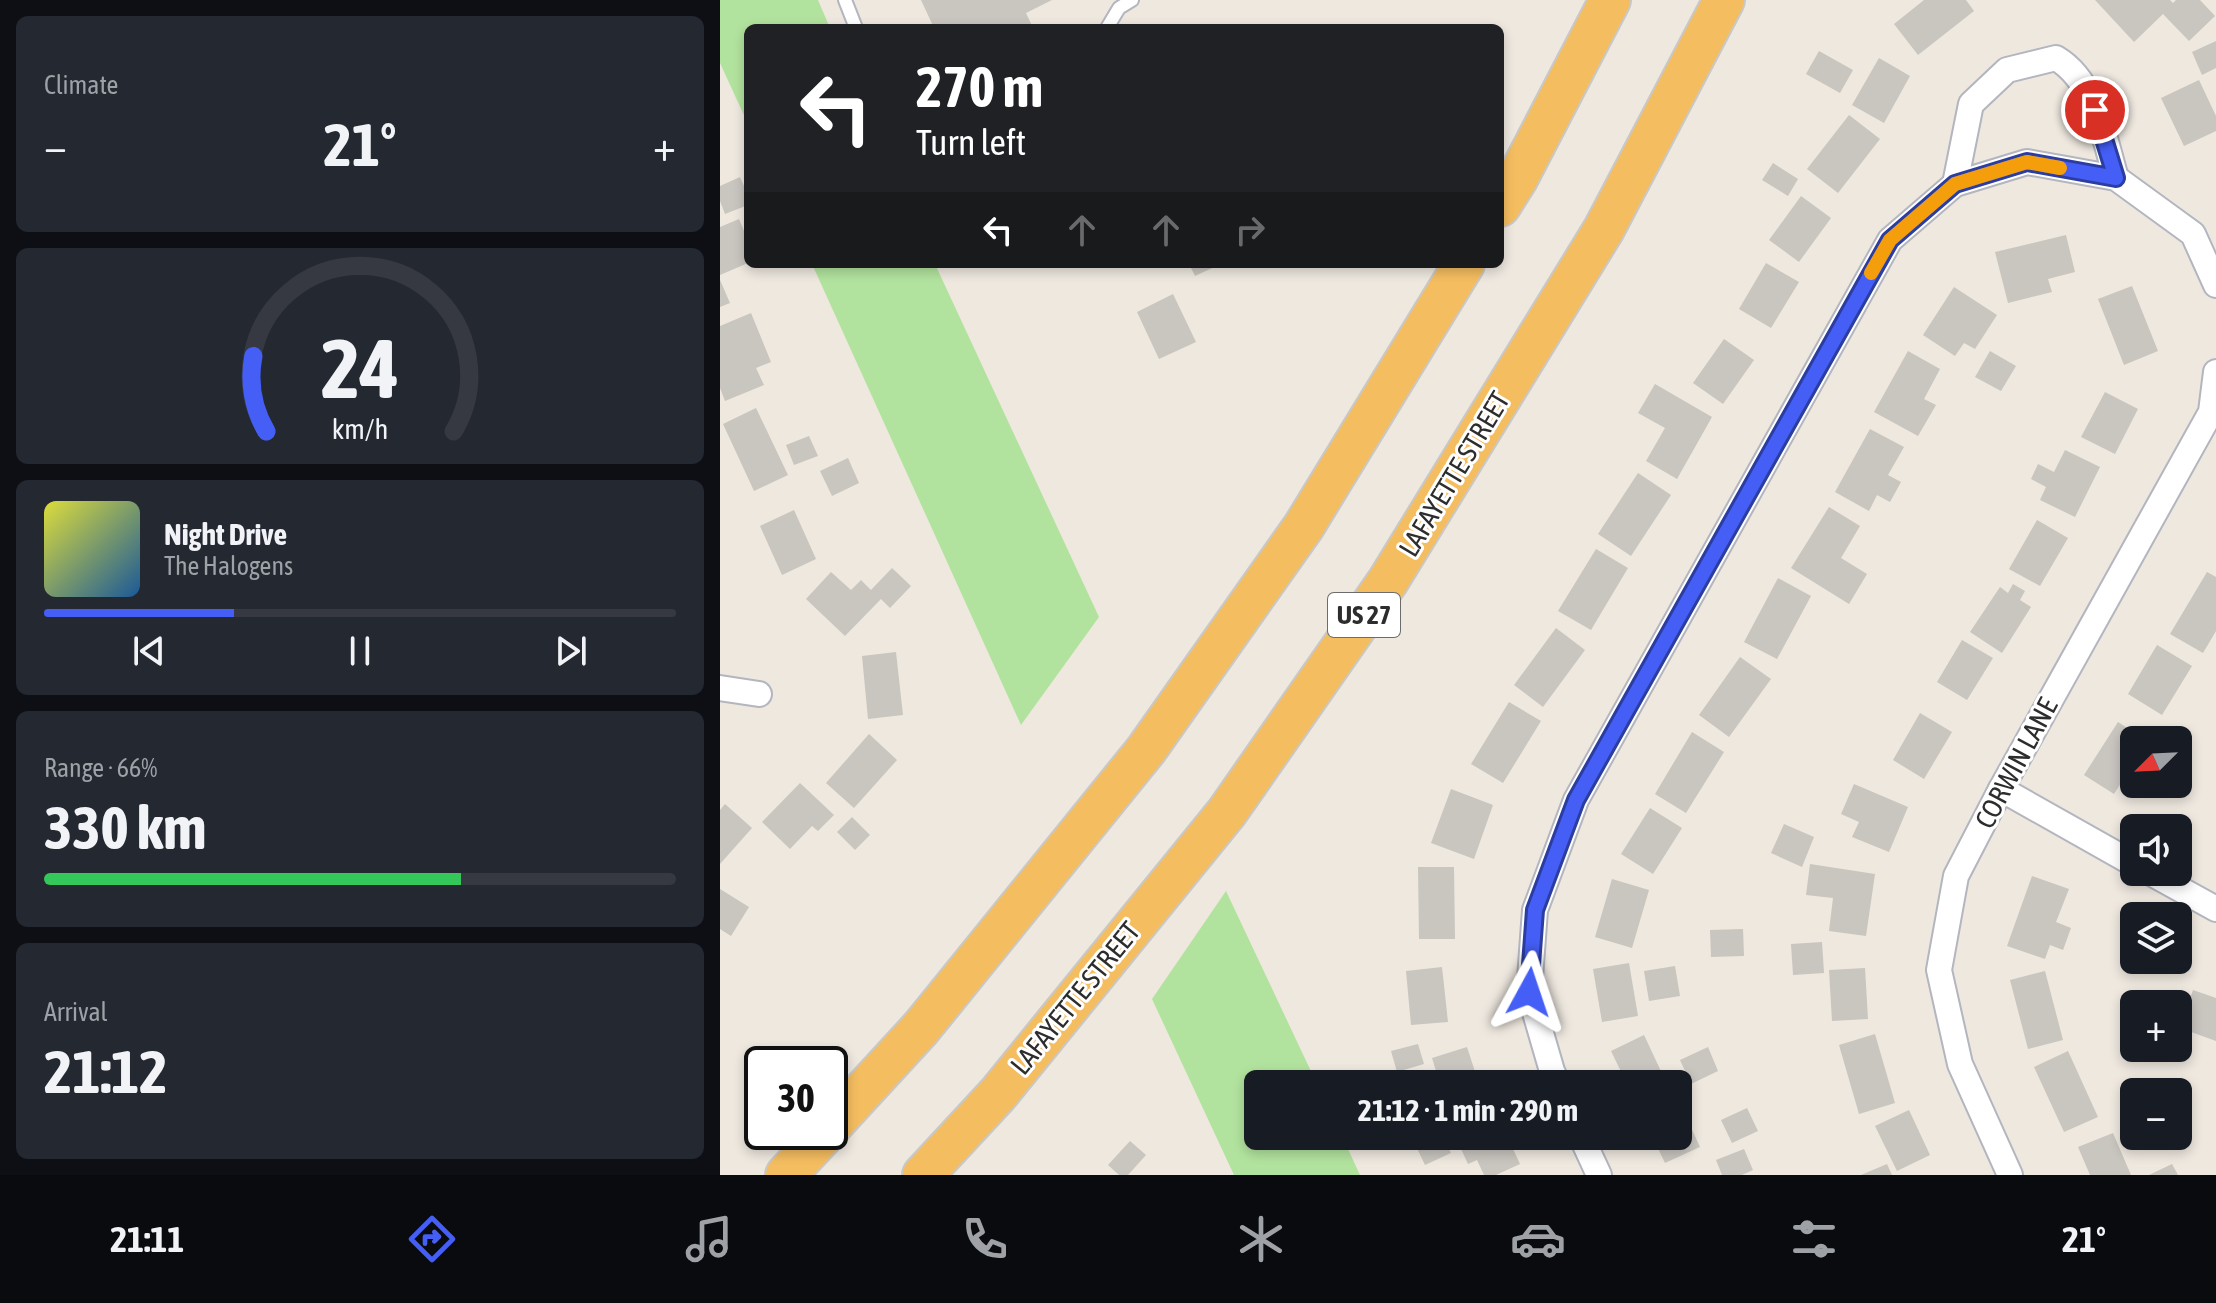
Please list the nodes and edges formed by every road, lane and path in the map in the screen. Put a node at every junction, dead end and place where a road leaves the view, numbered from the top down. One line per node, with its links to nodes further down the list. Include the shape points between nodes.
1 (845, 0): 5 (lane)
2 (1132, 0): 6 (lane)
3 (1610, 0): 9 (highway)
4 (1724, 0): 24 (highway, LAFAYETTE STREET / US 27, via 1604,229 1388,581 1227,812 998,1094)
5 (854, 24)
6 (1109, 24)
7 (2116, 178): 8 (street, via 2027,162); 8 (street, via 2084,87 2056,58 2007,70 1971,104); 11 (street, via 2193,234)
8 (1955, 184): 19 (street, via 1890,240 1576,800 1535,910 1529,992)
9 (1504, 200)
10 (1462, 268): 20 (highway, via 1304,526 1146,750 921,1028)
11 (2216, 285)
12 (2216, 372): 15 (street, CORWIN LANE, via 2211,412)
13 (720, 688): 14 (street)
14 (759, 694)
15 (2001, 789): 16 (street); 26 (street, CORWIN LANE, via 1956,876 1939,970 1960,1064)
16 (2120, 856)
17 (2174, 886): 18 (street)
18 (2216, 909)
19 (1552, 1070)
20 (848, 1107)
21 (809, 1150): 23 (highway)
22 (1587, 1150): 25 (street)
23 (786, 1175)
24 (923, 1175)
25 (1599, 1175)
26 (2010, 1175)

